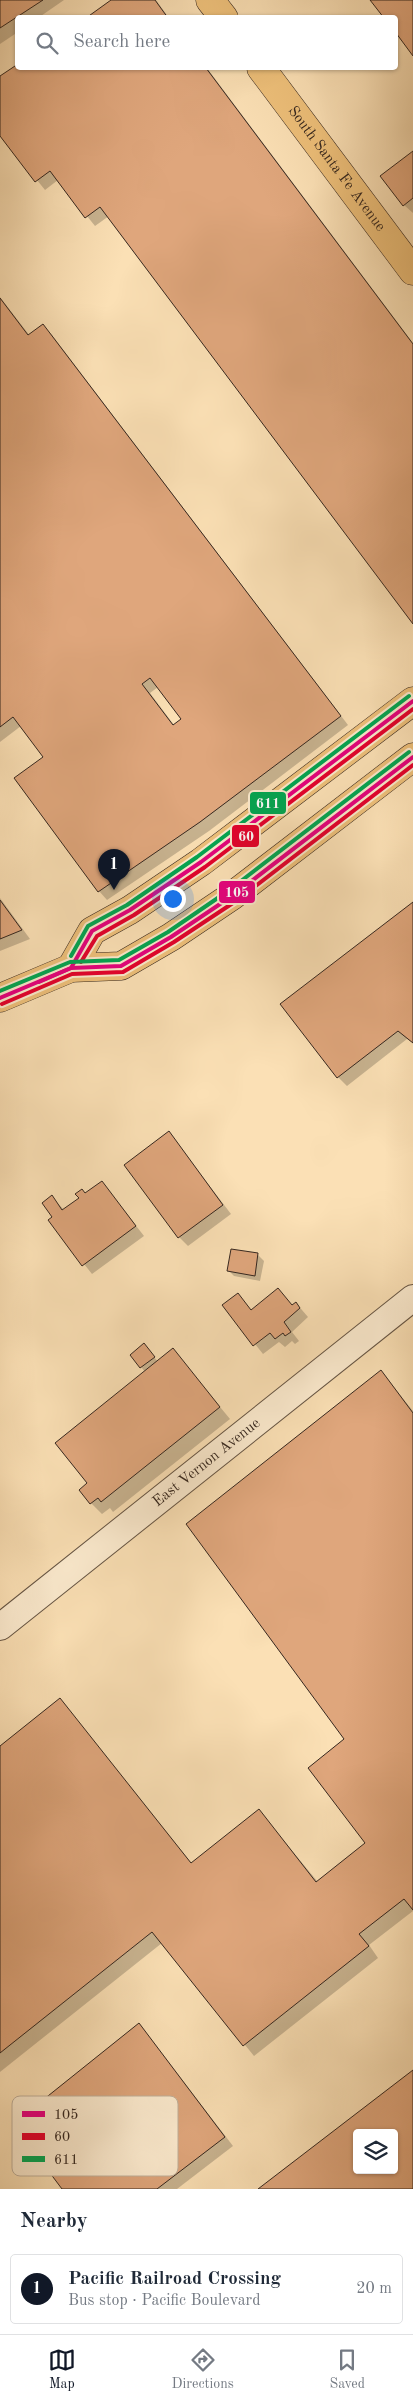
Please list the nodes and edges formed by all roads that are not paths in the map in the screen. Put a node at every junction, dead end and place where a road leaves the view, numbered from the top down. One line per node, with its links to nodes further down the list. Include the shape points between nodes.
1 (210, 0): 2 (main road)
2 (222, 15)
3 (262, 70): 4 (main road, South Santa Fe Avenue)
4 (413, 271)
5 (413, 700): 7 (main road, via 201,862 130,910 92,931)
6 (413, 757): 7 (main road, via 232,896 171,938 121,966)
7 (71, 968): 8 (main road)
8 (0, 998)
9 (413, 1298): 10 (street, East Vernon Avenue)
10 (0, 1627)

